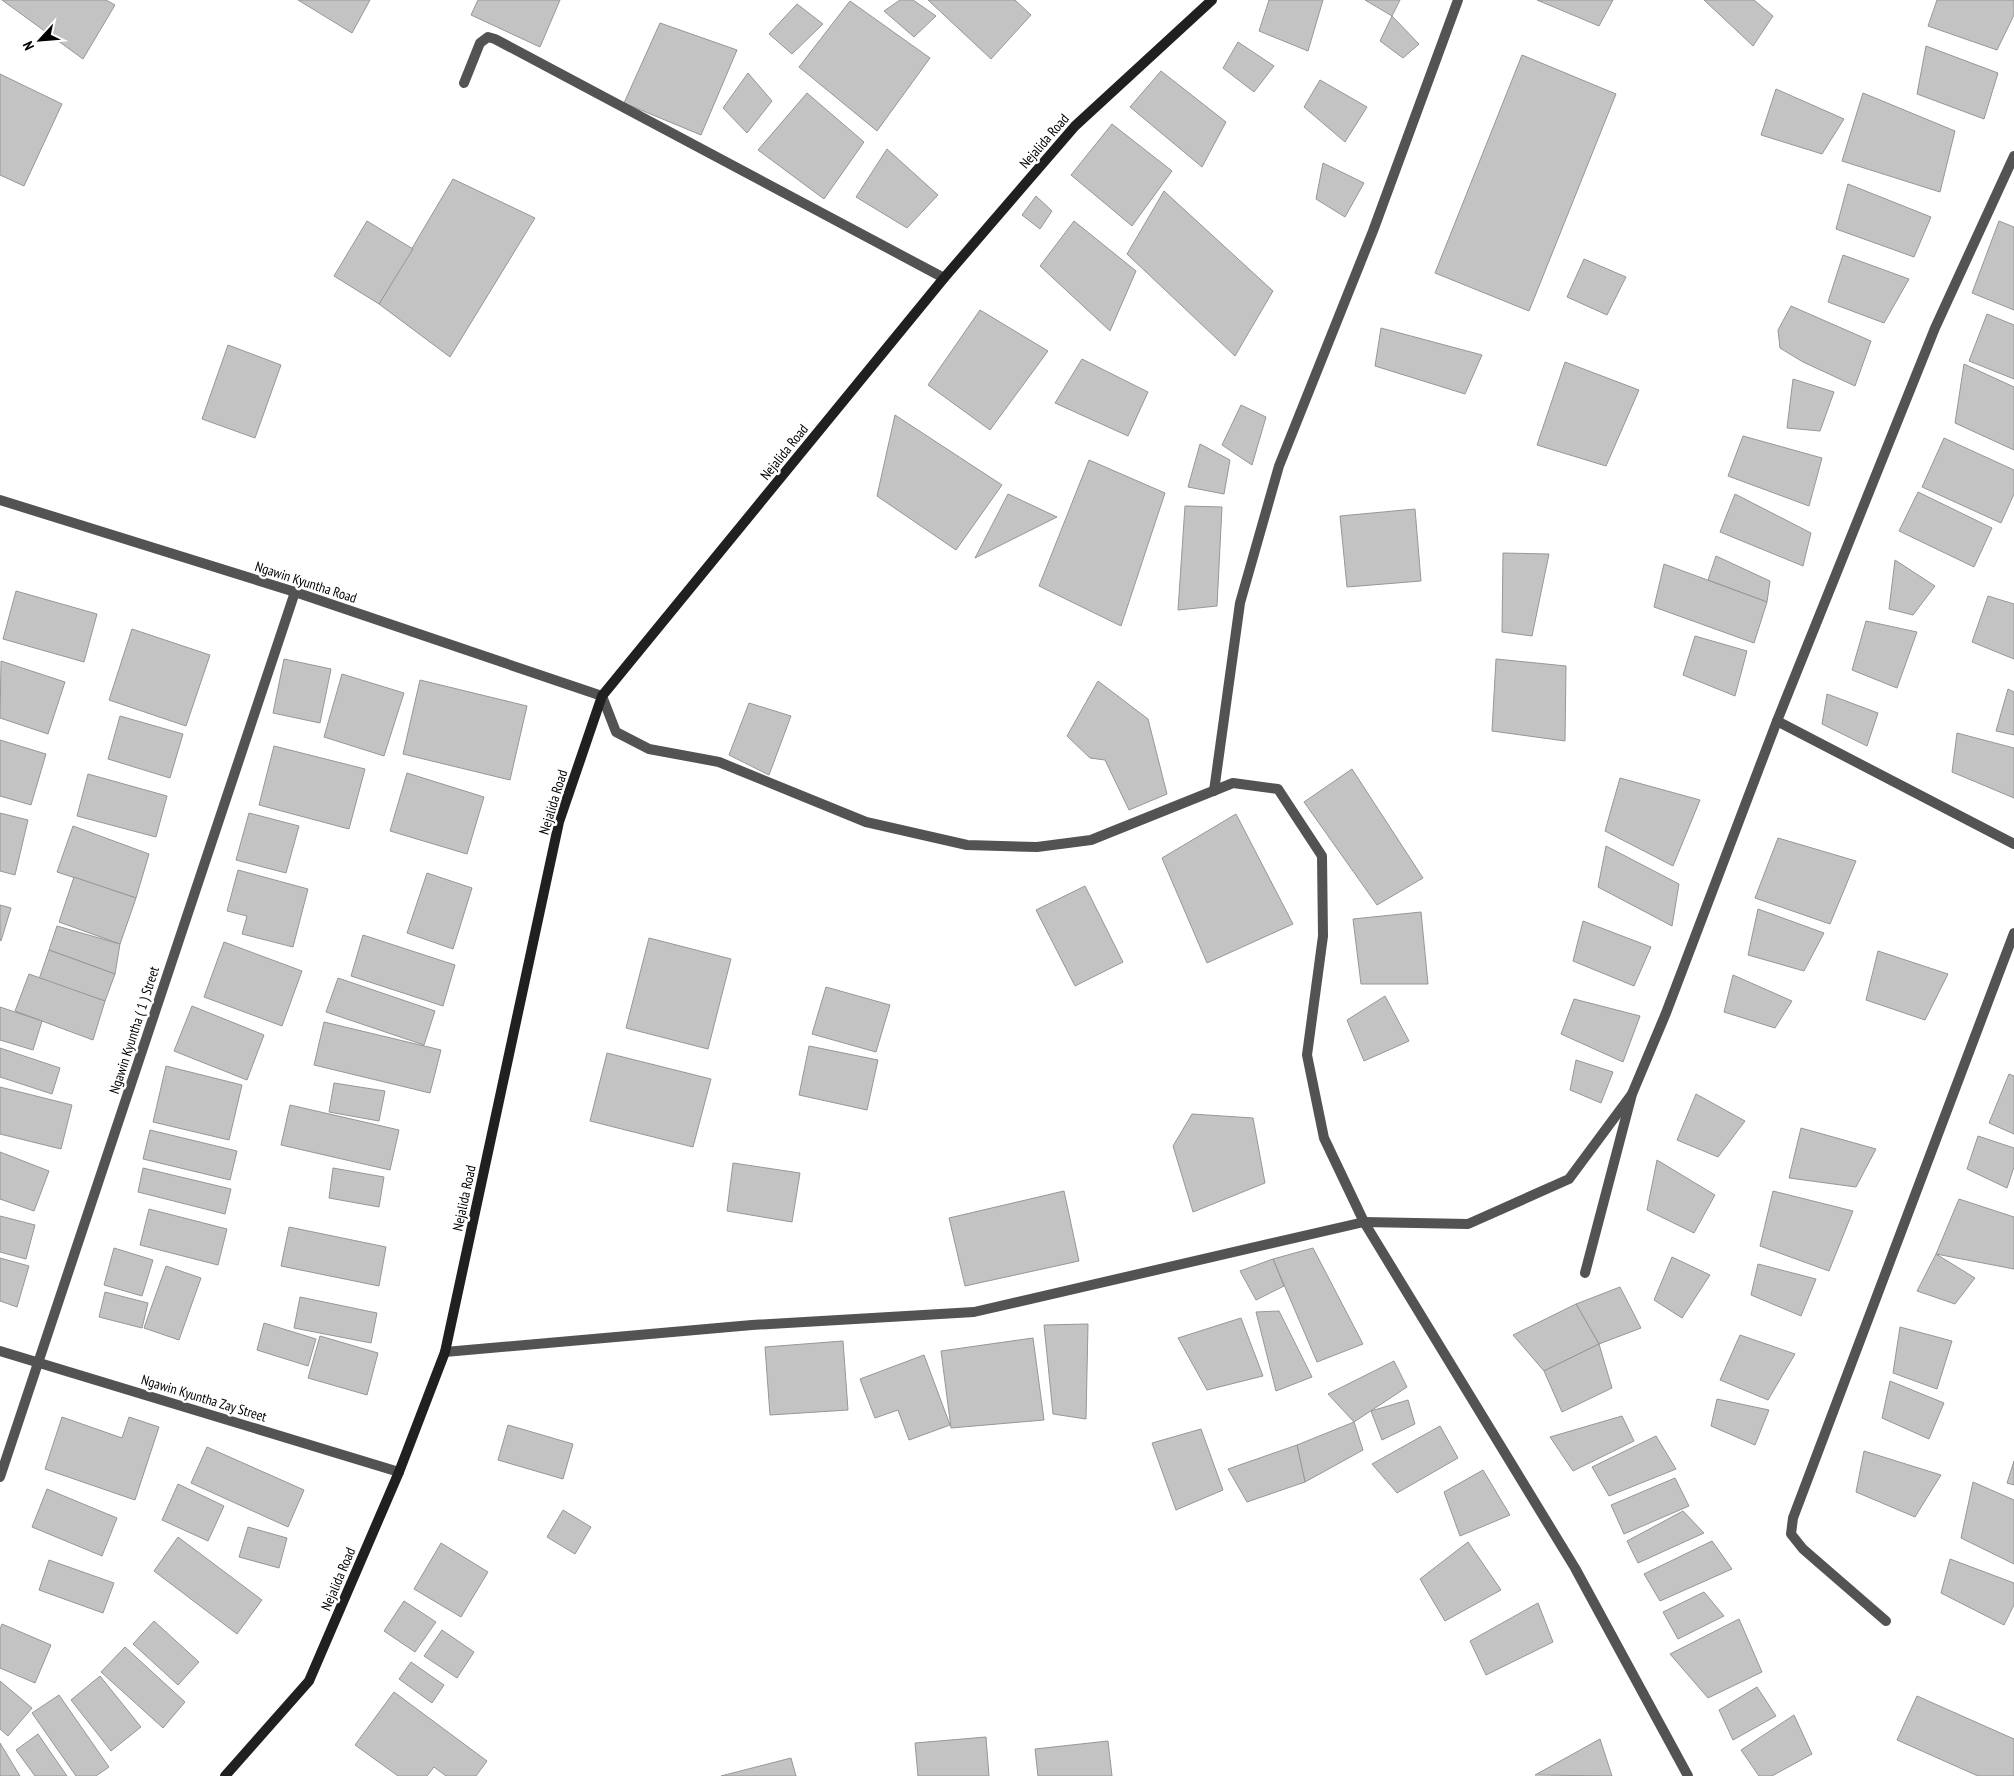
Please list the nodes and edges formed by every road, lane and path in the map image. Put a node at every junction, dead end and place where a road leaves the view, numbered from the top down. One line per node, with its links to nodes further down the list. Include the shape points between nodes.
1 (1212, 0): 5 (main road, Nejalida Road, via 1075,126)
2 (1458, 0): 10 (street, via 1373,231 1279,466 1240,603)
3 (464, 82): 5 (street, via 480,44 488,37 495,39)
4 (2014, 156): 9 (street, via 1935,328)
5 (944, 278): 8 (main road, Nejalida Road)
6 (0, 501): 7 (street, Ngawin Kyuntha Road)
7 (295, 592): 8 (street, Ngawin Kyuntha Road); 18 (street, Ngawin Kyuntha ( 1 ) Street)
8 (602, 696): 10 (street, via 616,732 649,749 719,762 866,822 967,845 1037,847 1091,840); 17 (main road, Nejalida Road, via 559,822)
9 (1777, 721): 11 (street); 13 (street)
10 (1214, 791): 14 (street, via 1233,783 1278,789 1322,856 1323,936 1307,1055 1324,1138)
11 (2014, 844)
12 (2014, 933): 21 (street, via 1793,1518 1791,1534 1803,1549)
13 (1632, 1094): 14 (street, via 1569,1179 1468,1224); 15 (street)
14 (1364, 1222): 17 (street, via 974,1312 752,1324); 23 (street, via 1575,1568)
15 (1585, 1273)
16 (0, 1351): 18 (street, Ngawin Kyuntha Zay Street)
17 (445, 1352): 19 (main road, Nejalida Road)
18 (38, 1362): 19 (street, Ngawin Kyuntha Zay Street); 20 (street, Ngawin Kyuntha ( 1 ) Street)
19 (400, 1472): 22 (main road, Nejalida Road, via 309,1682)
20 (0, 1477)
21 (1886, 1621)
22 (224, 1776)
23 (1688, 1776)

